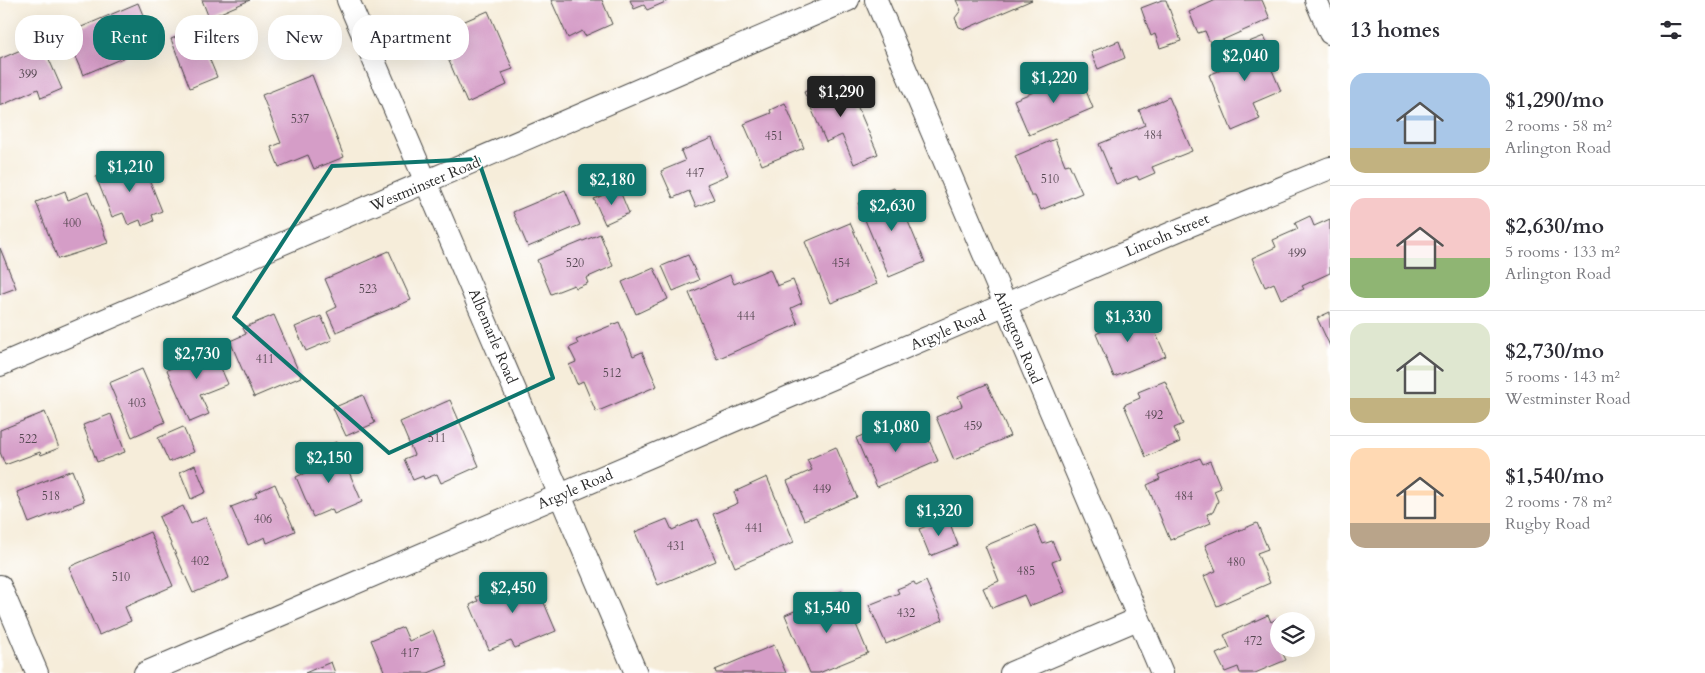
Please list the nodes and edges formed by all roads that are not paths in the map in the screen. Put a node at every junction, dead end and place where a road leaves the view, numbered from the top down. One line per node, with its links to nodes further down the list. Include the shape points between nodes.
1 (348, 0): 7 (street, Albemarle Road)
2 (848, 0): 7 (street, Westminster Road)
3 (876, 0): 8 (street, Arlington Road)
4 (1316, 0): 5 (street)
5 (1330, 32)
6 (1330, 168): 8 (street, Lincoln Street)
7 (428, 182): 9 (street, Westminster Road); 10 (street, Albemarle Road)
8 (1005, 306): 10 (street, Argyle Road); 12 (street, Arlington Road)
9 (0, 365)
10 (561, 495): 14 (street, Argyle Road); 15 (street, Albemarle Road)
11 (0, 586): 13 (street)
12 (1138, 619): 16 (street); 17 (street, Arlington Road)
13 (37, 673)
14 (145, 673)
15 (636, 673)
16 (1011, 673)
17 (1162, 673)

